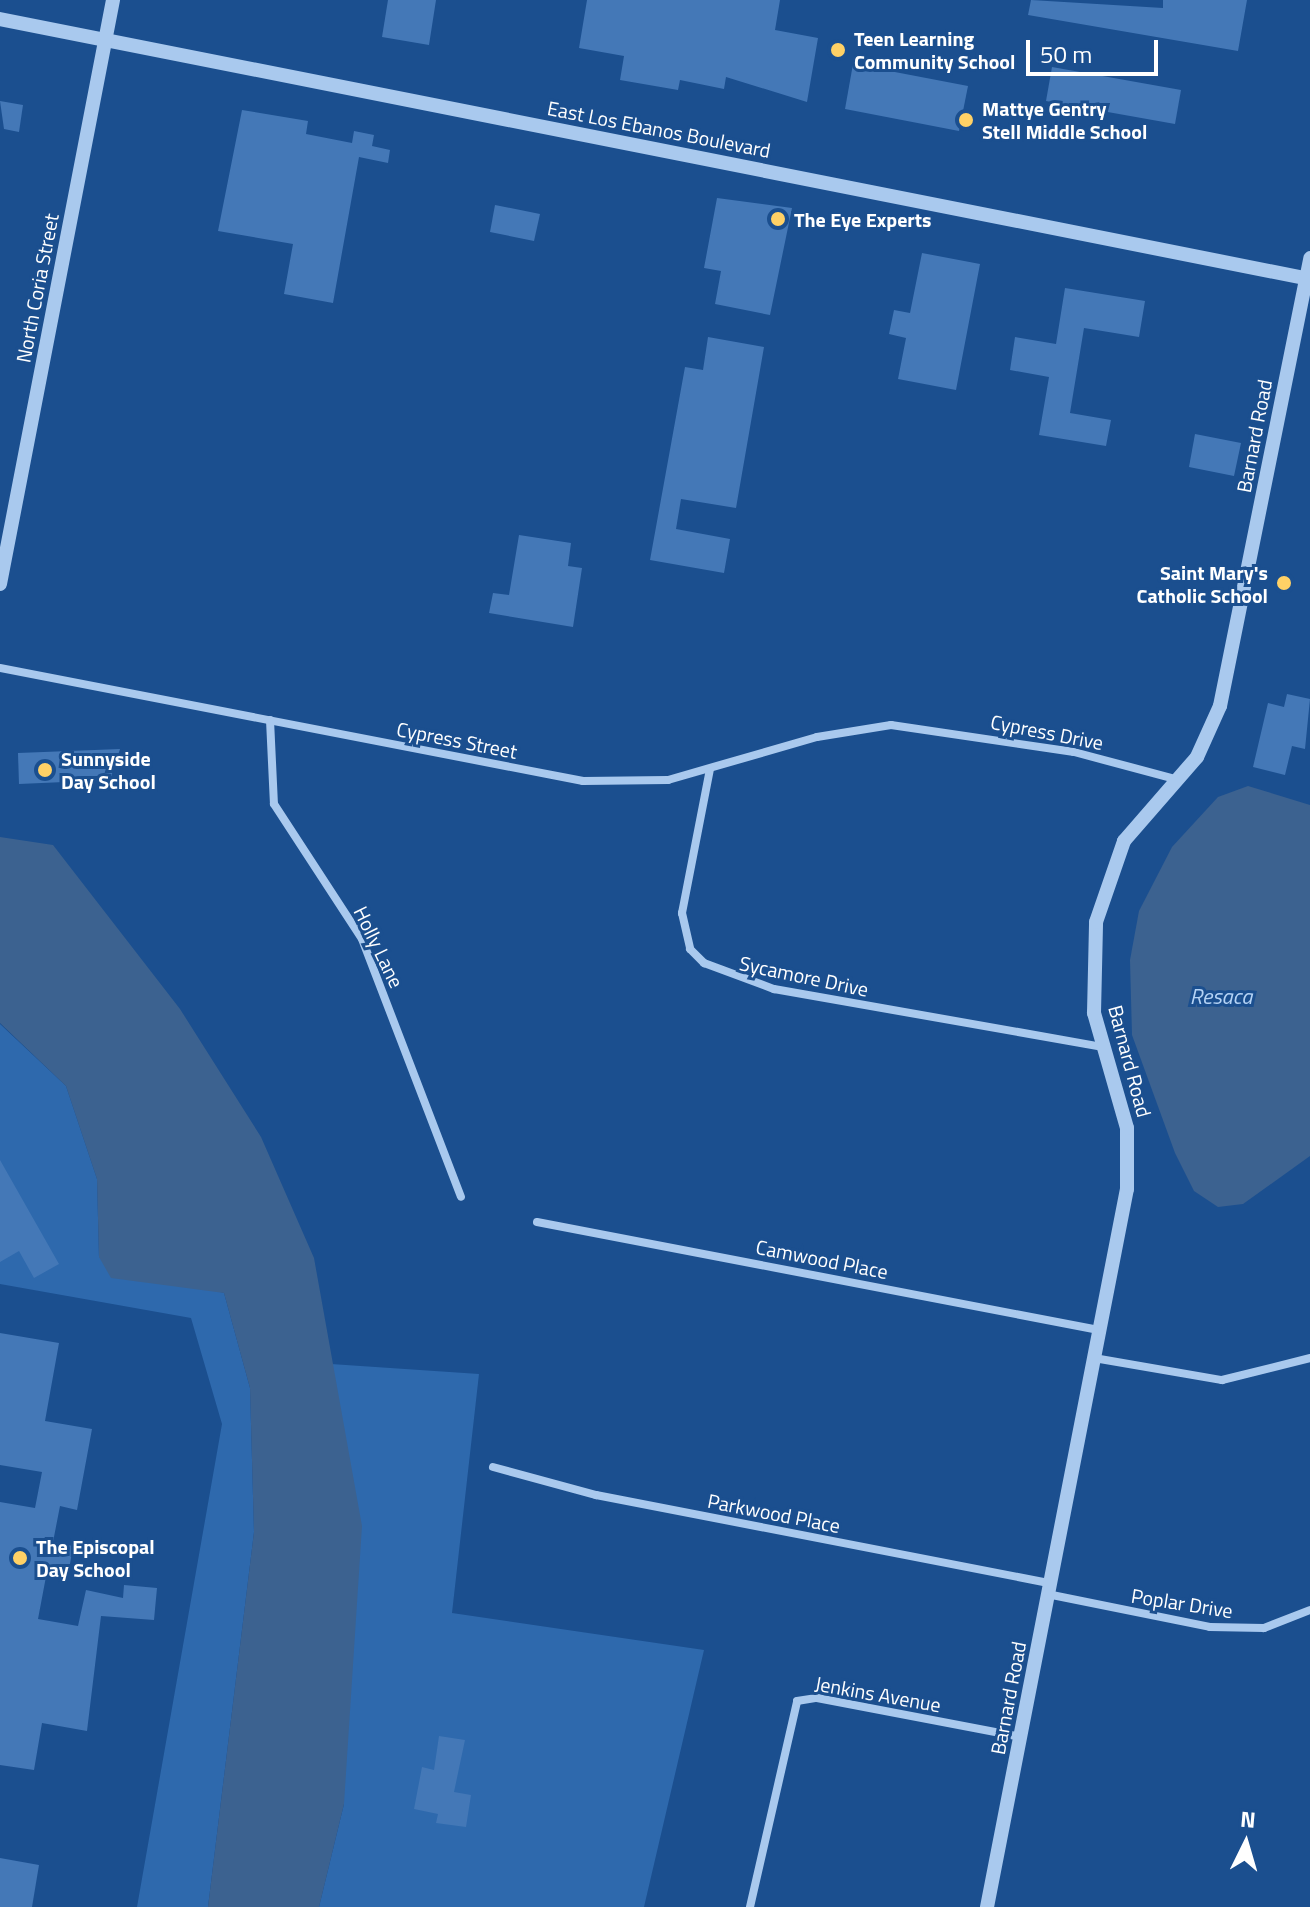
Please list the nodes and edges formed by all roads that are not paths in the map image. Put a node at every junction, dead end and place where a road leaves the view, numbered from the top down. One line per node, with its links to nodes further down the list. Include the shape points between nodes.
1 (113, 0): 3 (street, North Coria Street)
2 (0, 19): 3 (street, East Los Ebanos Boulevard)
3 (105, 39): 5 (street, East Los Ebanos Boulevard); 6 (street, North Coria Street)
4 (1310, 258): 5 (street, Barnard Road)
5 (1308, 278): 11 (street, Barnard Road, via 1220,706)
6 (0, 584)
7 (0, 668): 8 (street, Cypress Street)
8 (270, 720): 10 (street, Cypress Street, via 583,781 640,783); 13 (street, Holly Lane, via 274,804 362,939)
9 (907, 726): 10 (street, Cypress Street, via 841,731); 11 (street, Cypress Drive, via 1074,752)
10 (710, 769): 12 (street, Sycamore Drive, via 682,913 690,949 704,963 774,989)
11 (1179, 781): 12 (street, Barnard Road, via 1124,841 1102,893 1092,983)
12 (1102, 1047): 15 (street, Barnard Road, via 1129,1155)
13 (461, 1197)
14 (537, 1222): 15 (street, Camwood Place)
15 (1099, 1330): 16 (street, Barnard Road)
16 (1094, 1358): 17 (street, via 1222,1380); 19 (street, Barnard Road)
17 (1310, 1358)
18 (493, 1467): 19 (street, Parkwood Place, via 596,1495)
19 (1048, 1589): 20 (street, Poplar Drive, via 1210,1627 1264,1628); 21 (street, Barnard Road)
20 (1310, 1610)
21 (1021, 1737): 22 (street, Jenkins Avenue, via 817,1698 797,1701); 23 (street, Barnard Road)
22 (750, 1907)
23 (987, 1907)

